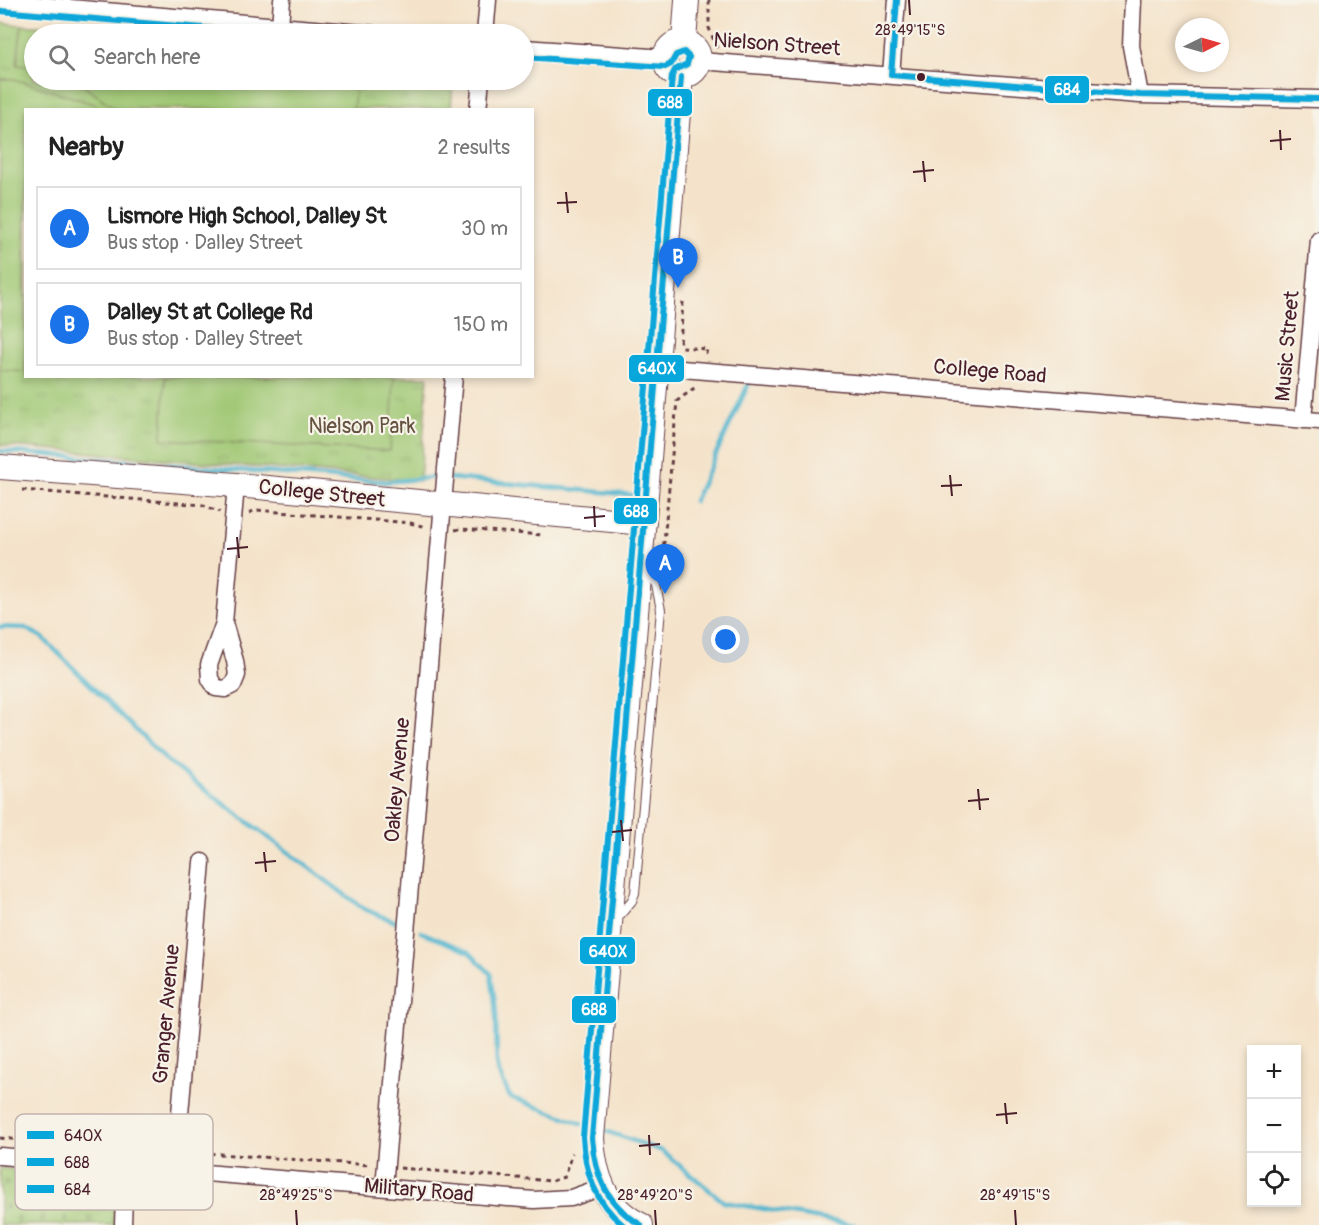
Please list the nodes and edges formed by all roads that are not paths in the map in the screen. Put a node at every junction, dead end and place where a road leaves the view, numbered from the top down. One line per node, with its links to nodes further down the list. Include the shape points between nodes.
1 (282, 0): 8 (street)
2 (488, 0): 9 (street)
3 (897, 0): 14 (street)
4 (1133, 0): 17 (street, via 1131,46)
5 (694, 1): 10 (street)
6 (0, 2): 7 (street)
7 (257, 24)
8 (280, 24)
9 (486, 24)
10 (684, 42): 12 (street, via 669,48); 13 (street, via 694,46)
11 (534, 49): 12 (street)
12 (665, 58): 15 (street, via 667,68)
13 (708, 62): 14 (street, Nielson Street); 15 (street, via 691,75)
14 (891, 75): 17 (street, Nielson Street)
15 (681, 77): 21 (street)
16 (480, 90): 19 (street)
17 (1140, 95): 18 (street, Nielson Street)
18 (1319, 99)
19 (478, 108)
20 (1319, 240): 23 (street, Music Street)
21 (657, 367): 23 (street, College Road); 27 (street)
22 (454, 378): 26 (street, Oakley Avenue)
23 (1311, 420)
24 (0, 467): 25 (street, College Street)
25 (236, 485): 26 (street, College Street); 28 (street)
26 (445, 486): 27 (street, College Street); 34 (street, Oakley Avenue)
27 (645, 505): 35 (street, via 610,924 587,1134)
28 (224, 623)
29 (202, 862): 30 (street, Granger Avenue)
30 (180, 1114)
31 (0, 1156): 32 (street, Military Road)
32 (15, 1157)
33 (213, 1174): 34 (street, Military Road)
34 (384, 1187): 35 (street, Military Road, via 534,1200 571,1198)
35 (602, 1187): 38 (street, via 623,1214)
36 (124, 1210): 37 (street)
37 (123, 1225)
38 (641, 1225)

